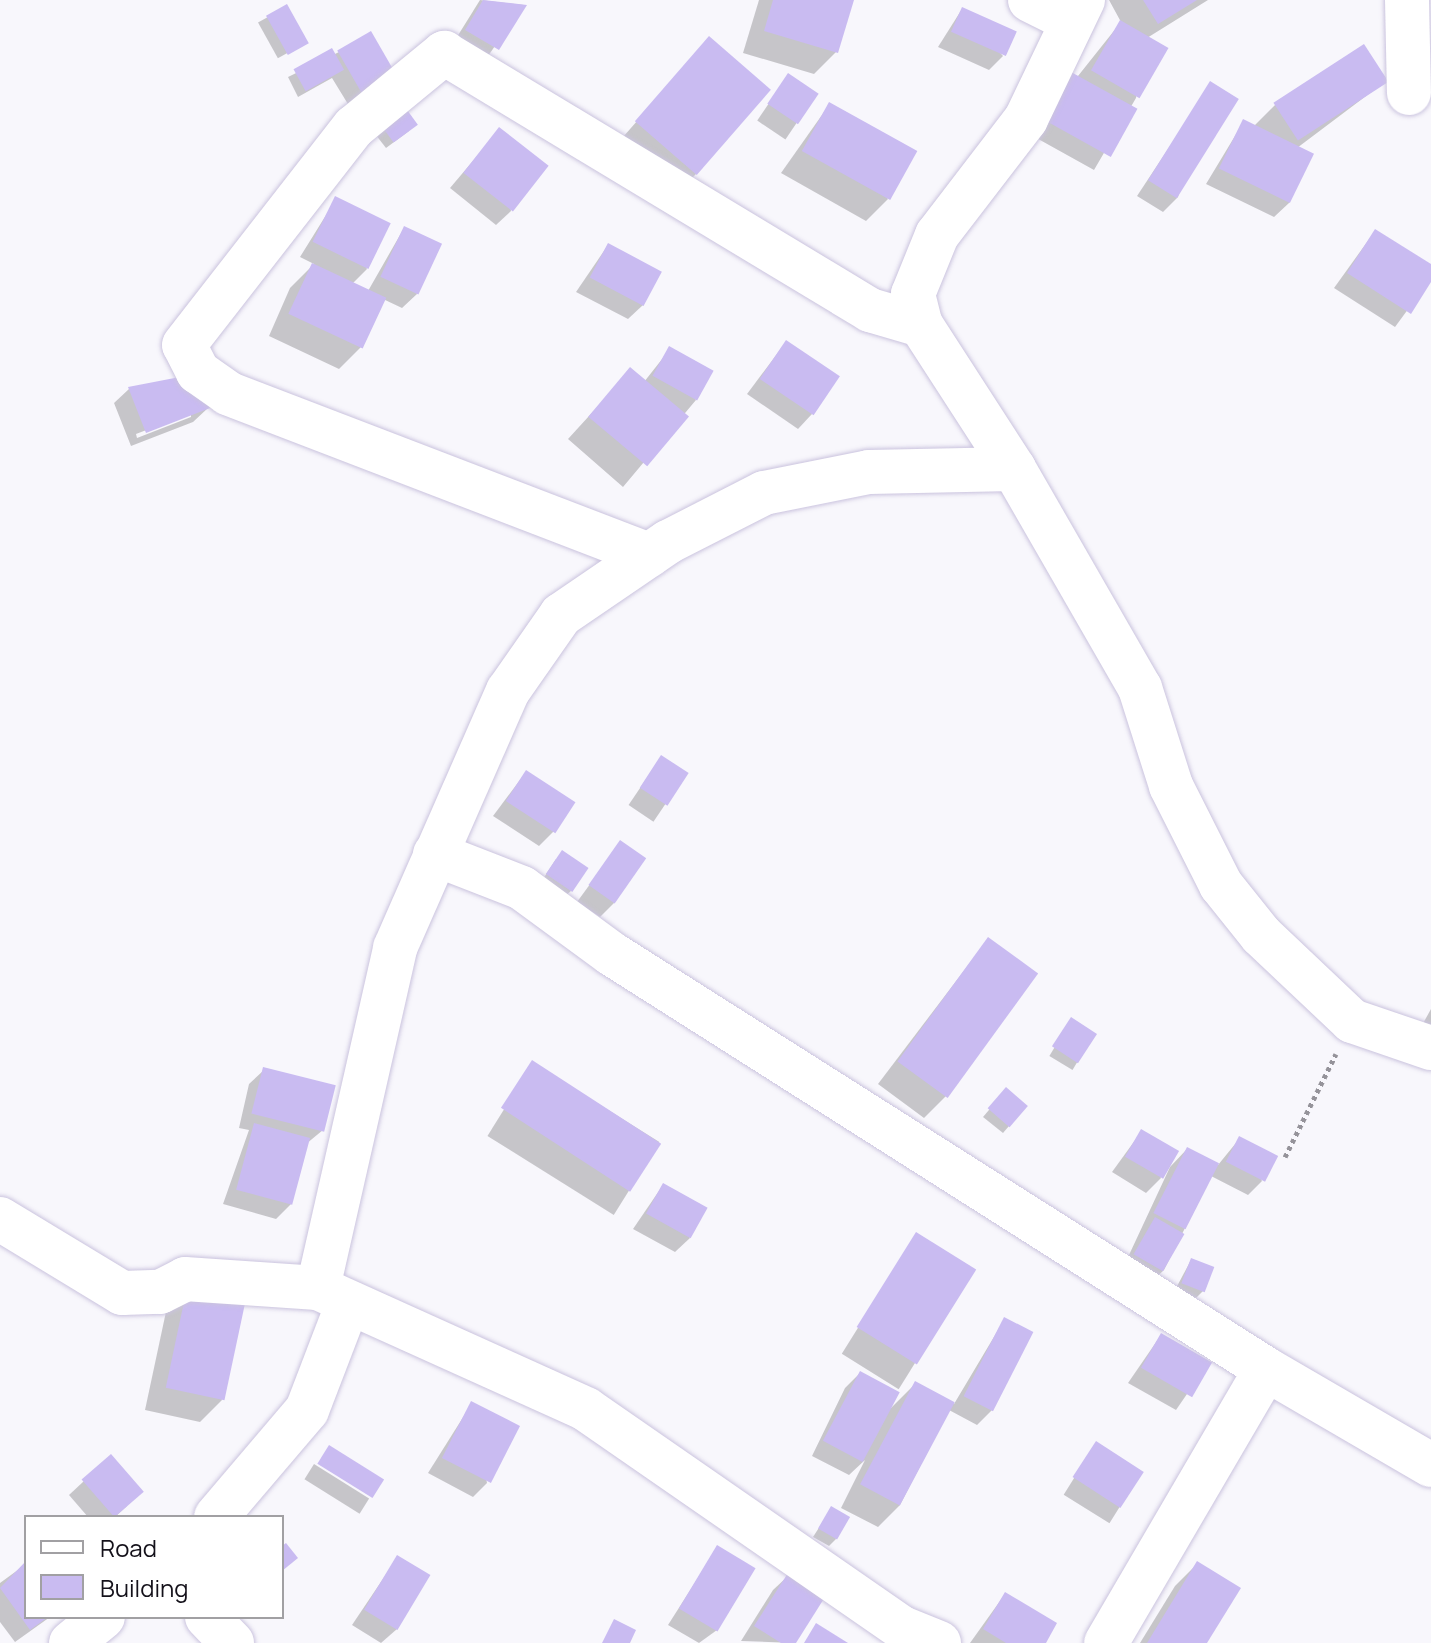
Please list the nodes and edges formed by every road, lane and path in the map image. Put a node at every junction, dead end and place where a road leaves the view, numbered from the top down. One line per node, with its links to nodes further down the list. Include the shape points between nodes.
1 (1030, 0): 3 (street)
2 (1407, 0): 4 (street)
3 (1076, 10): 5 (street, via 1026,119 937,235 913,294)
4 (1409, 93)
5 (921, 325): 6 (street); 7 (street, via 870,310 444,53 354,127 184,345 198,372 228,393)
6 (1014, 469): 7 (street, via 869,472 764,493); 9 (street, via 1140,688 1171,786 1221,885 1261,935)
7 (649, 555): 8 (street, via 561,615 508,691)
8 (435, 854): 13 (street, via 395,948); 14 (street, via 522,888 612,954)
9 (1352, 1021): 10 (street); 11 (path)
10 (1431, 1048)
11 (1285, 1157)
12 (0, 1219): 13 (street, via 122,1293 160,1292 185,1279)
13 (333, 1296): 16 (street, via 307,1410); 21 (street, via 586,1409 902,1628)
14 (1266, 1369): 15 (street); 22 (street)
15 (1431, 1465)
16 (218, 1515)
17 (101, 1619): 19 (street)
18 (209, 1619): 20 (street)
19 (71, 1643)
20 (232, 1643)
21 (939, 1643)
22 (1106, 1643)

